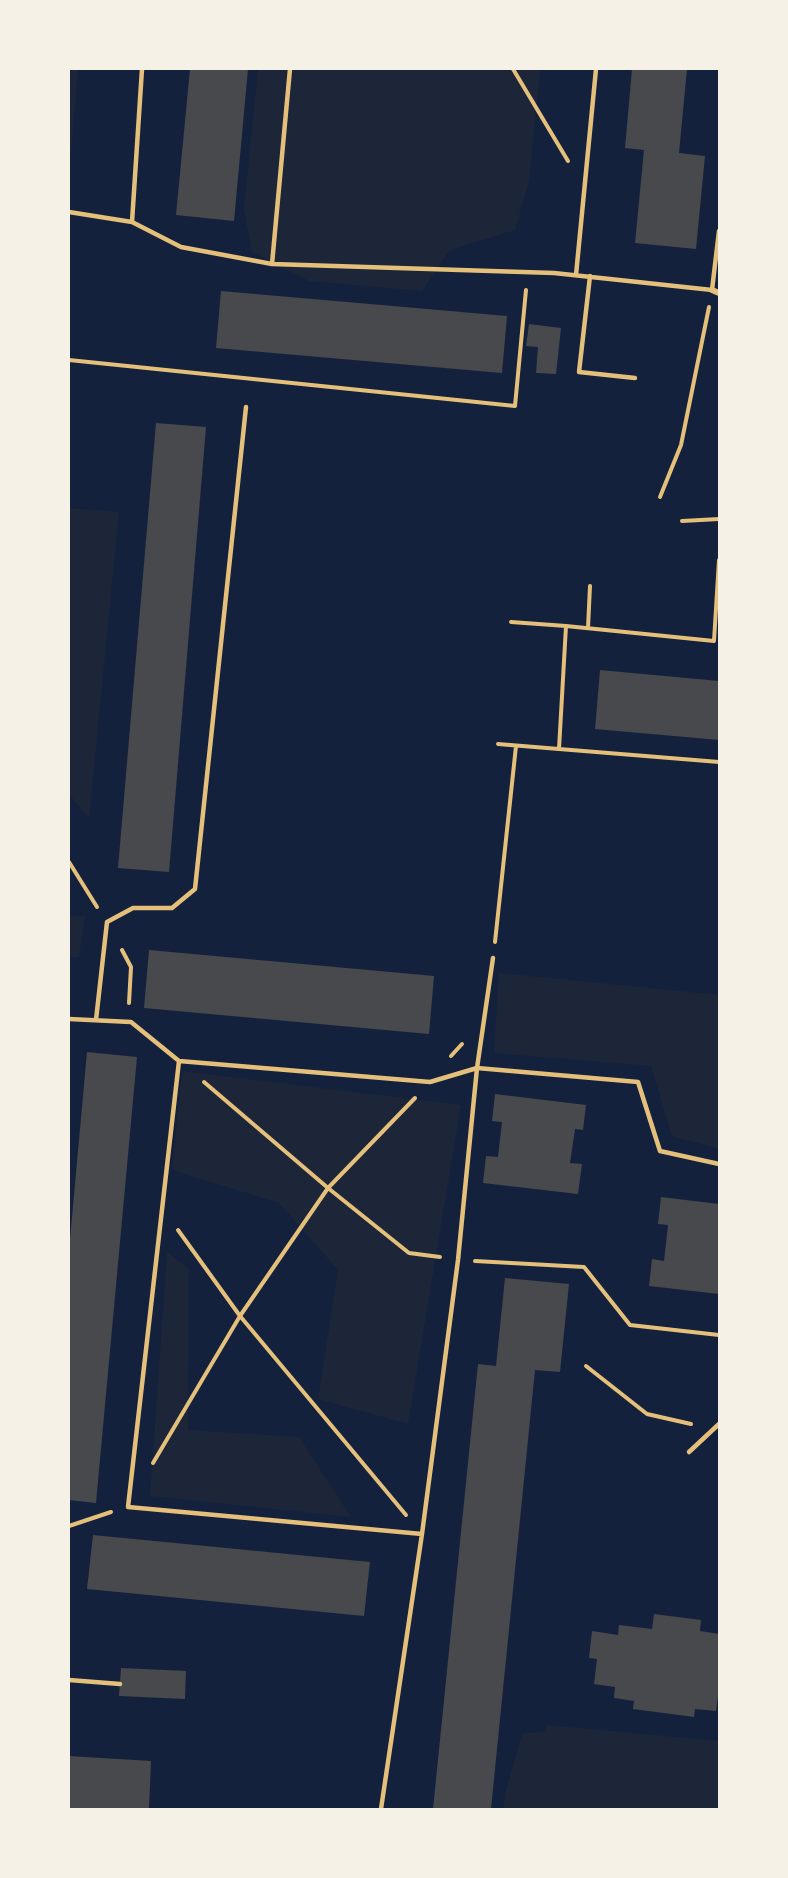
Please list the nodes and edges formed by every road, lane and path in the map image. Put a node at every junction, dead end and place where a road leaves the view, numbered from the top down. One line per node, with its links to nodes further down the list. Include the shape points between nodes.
1 (142, 69): 7 (lane)
2 (290, 69): 9 (lane)
3 (513, 69): 5 (path)
4 (596, 69): 5 (lane)
5 (584, 188): 11 (lane)
6 (69, 212): 7 (lane)
7 (132, 222): 9 (lane, via 181,247)
8 (719, 231): 13 (lane)
9 (272, 264): 10 (lane)
10 (528, 272): 11 (lane); 14 (path, via 515,406)
11 (576, 275): 12 (lane)
12 (590, 276): 13 (lane); 15 (lane, via 579,372)
13 (716, 291): 17 (path, via 681,445)
14 (69, 360)
15 (635, 378)
16 (246, 407): 30 (lane, via 195,889 172,908 133,908)
17 (660, 497)
18 (719, 519): 19 (path)
19 (682, 521)
20 (719, 560): 24 (path, via 714,641)
21 (590, 586): 24 (path)
22 (511, 622): 23 (path)
23 (566, 626): 24 (path); 27 (path)
24 (588, 628)
25 (498, 744): 26 (path)
26 (516, 746): 27 (path); 31 (path)
27 (559, 749): 28 (path)
28 (719, 762)
29 (69, 862): 30 (path)
30 (107, 922): 32 (path, via 131,967); 35 (lane)
31 (493, 958): 33 (lane)
32 (129, 1009)
33 (486, 1015): 37 (lane); 38 (path)
34 (69, 1019): 35 (lane)
35 (96, 1020): 36 (lane, via 131,1022)
36 (179, 1061): 38 (lane); 40 (path); 41 (lane)
37 (477, 1068): 38 (lane); 39 (lane, via 638,1082 660,1151); 42 (lane)
38 (430, 1082): 40 (path)
39 (719, 1164)
40 (328, 1188): 42 (path, via 410,1253); 43 (path)
41 (162, 1208): 43 (path); 50 (lane)
42 (458, 1260): 44 (path, via 584,1267 630,1325); 52 (lane)
43 (240, 1316): 49 (path); 52 (path)
44 (719, 1335)
45 (586, 1366): 47 (path, via 647,1414)
46 (719, 1424): 47 (lane)
47 (713, 1430): 48 (lane)
48 (689, 1452)
49 (151, 1467)
50 (128, 1507): 51 (path); 52 (lane)
51 (69, 1526)
52 (422, 1534): 55 (lane)
53 (69, 1680): 54 (lane)
54 (120, 1684)
55 (381, 1809)

